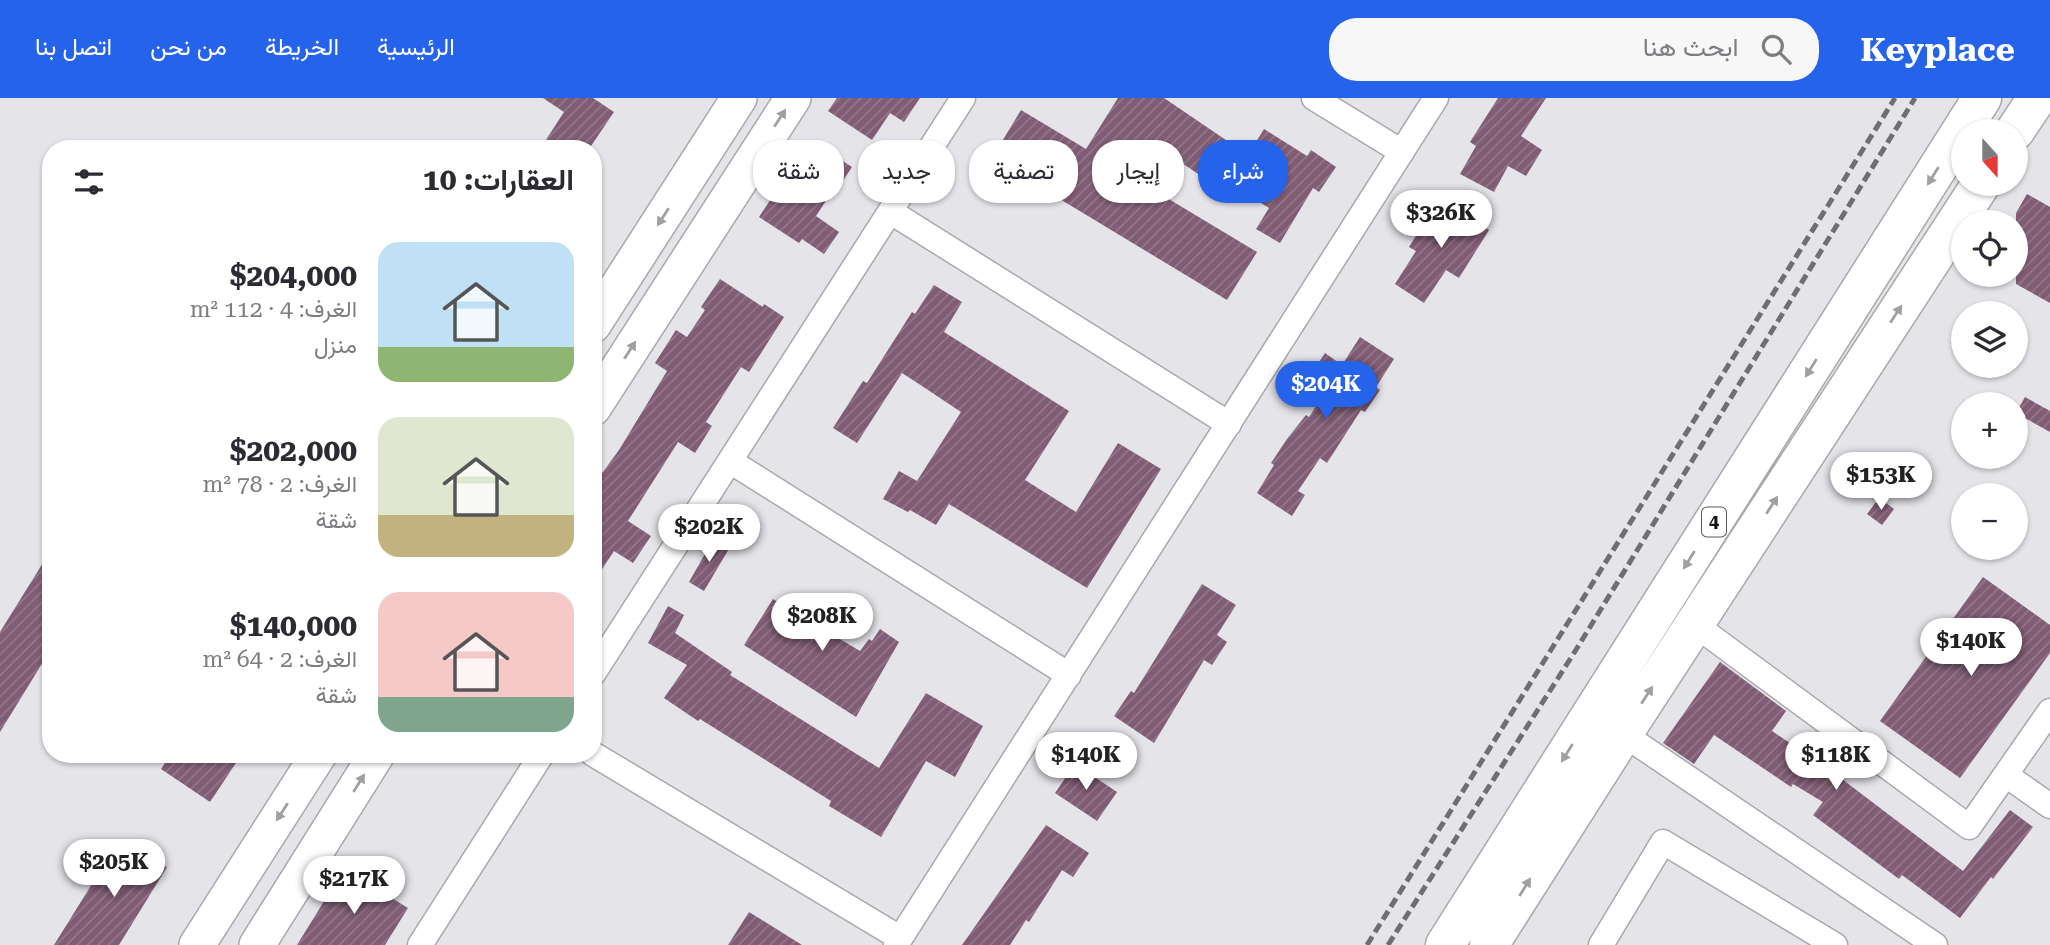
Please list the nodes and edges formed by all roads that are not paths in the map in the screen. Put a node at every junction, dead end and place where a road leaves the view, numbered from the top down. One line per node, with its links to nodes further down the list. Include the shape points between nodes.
1 (739, 98): 12 (street, one-way to 12)
2 (793, 98): 13 (street, one-way to 2)
3 (963, 98): 11 (street)
4 (1314, 98): 9 (street)
5 (1436, 98): 9 (street)
6 (1982, 98): 31 (main road, 4, one-way to 31)
7 (2037, 98): 8 (main road)
8 (2023, 119)
9 (1402, 152): 14 (street)
10 (1973, 196): 16 (main road, 4, one-way to 10)
11 (891, 212): 14 (street); 15 (street)
12 (602, 311)
13 (602, 394)
14 (1229, 424): 18 (street)
15 (730, 461): 17 (street); 18 (street)
16 (1694, 624): 20 (main road, 4, one-way to 16); 25 (street, via 1969,827)
17 (602, 660)
18 (1069, 675): 27 (street)
19 (2050, 711): 25 (street)
20 (1623, 734): 32 (main road, 4, one-way to 20); 35 (street)
21 (602, 760): 27 (street)
22 (313, 763): 28 (street, one-way to 28)
23 (371, 763): 29 (street, one-way to 23)
24 (536, 763): 30 (street)
25 (2006, 775): 26 (street)
26 (2050, 806)
27 (898, 942)
28 (197, 945)
29 (257, 945)
30 (420, 945)
31 (1445, 945)
32 (1489, 945)
33 (1601, 945): 34 (street, via 1663,842)
34 (1835, 945)
35 (1935, 945)

